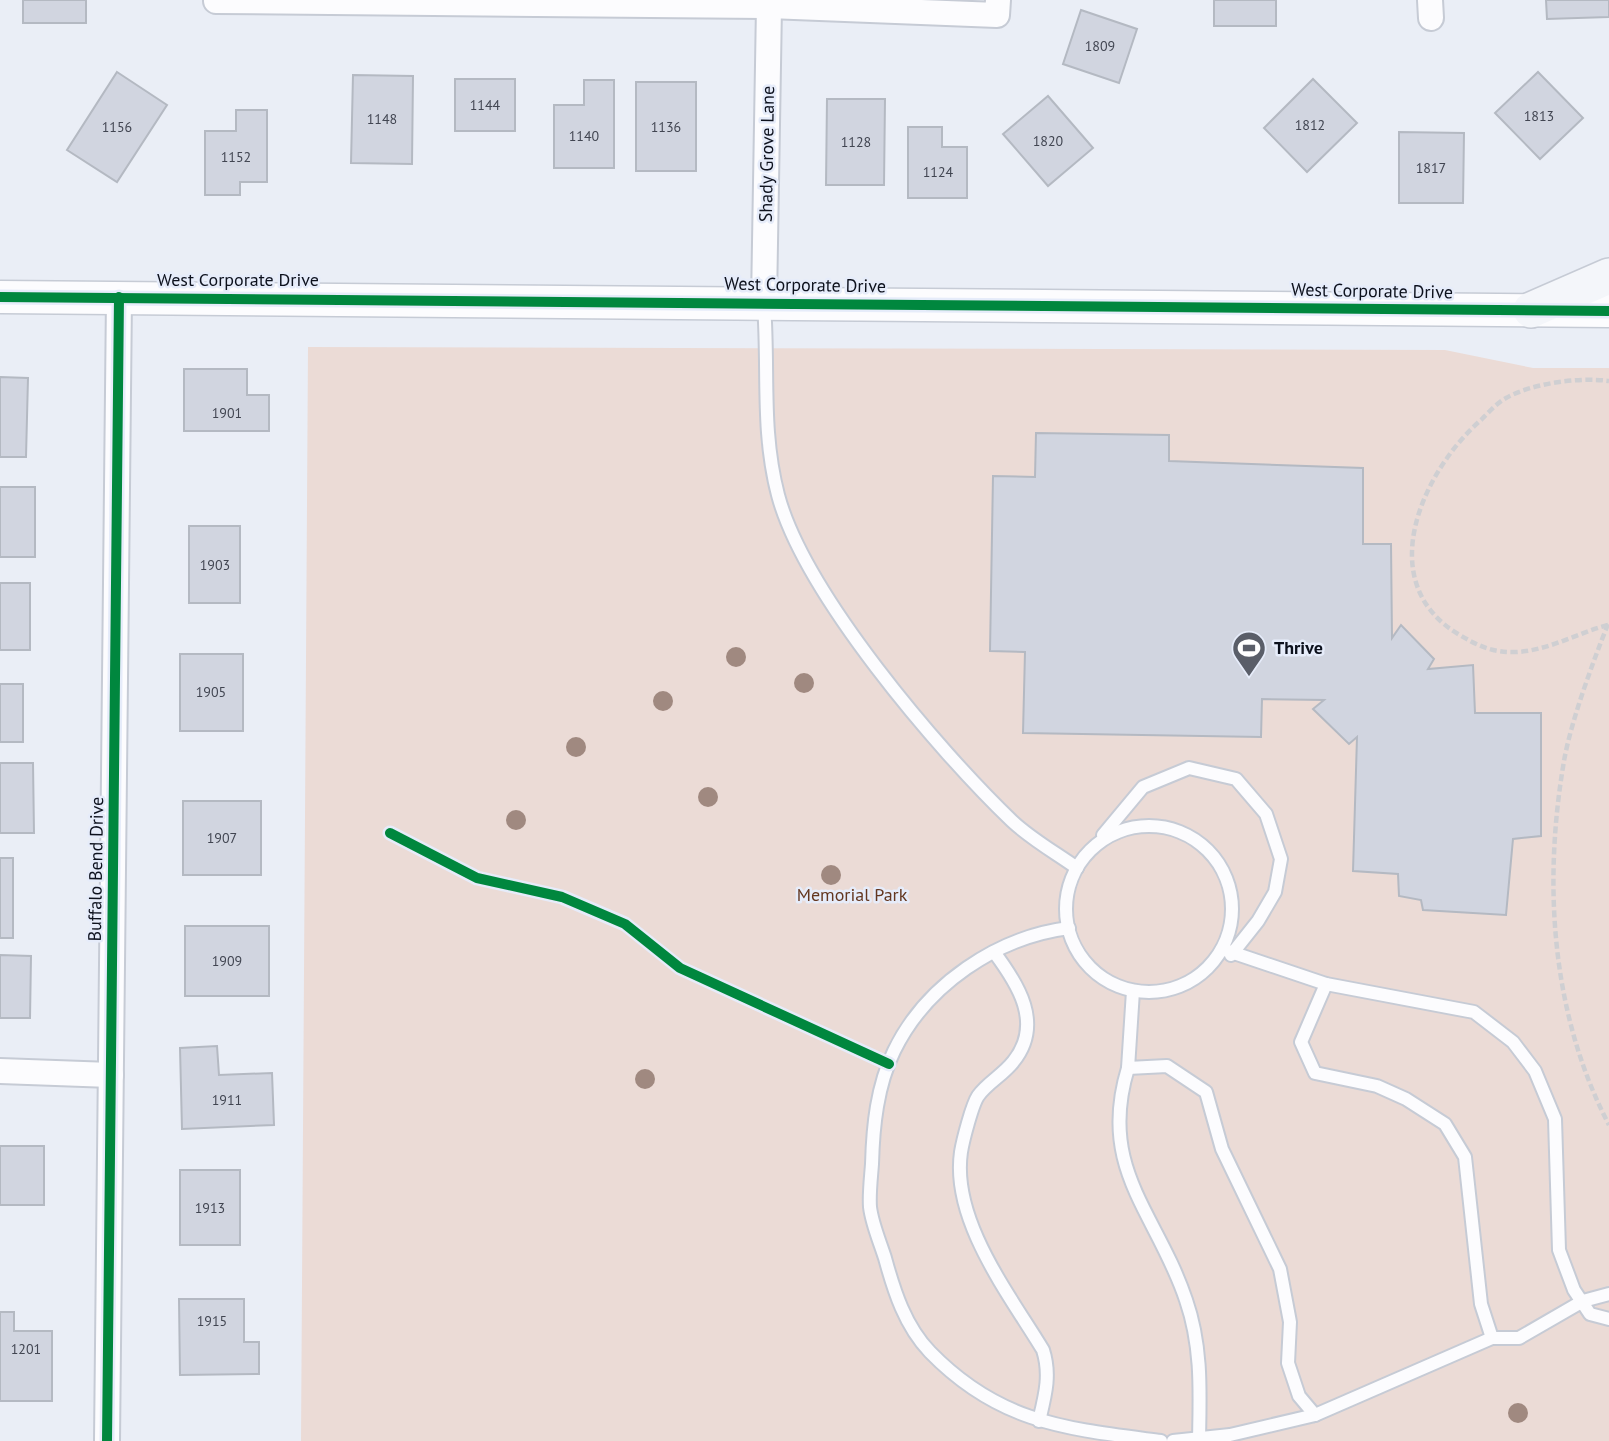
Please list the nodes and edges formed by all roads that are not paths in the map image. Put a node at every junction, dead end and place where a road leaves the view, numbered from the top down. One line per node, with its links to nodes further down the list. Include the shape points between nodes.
1 (216, 1): 2 (street)
2 (769, 6): 3 (street); 7 (street, Shady Grove Lane)
3 (998, 8)
4 (1609, 276): 8 (main road)
5 (0, 297): 6 (street, West Corporate Drive)
6 (119, 297): 7 (street, West Corporate Drive); 19 (street, Buffalo Bend Drive)
7 (764, 302): 8 (street, West Corporate Drive); 11 (lane, via 768,351 765,430 778,497 801,552 851,631 930,733 1014,823)
8 (1531, 310): 9 (street, West Corporate Drive)
9 (1609, 311)
10 (1097, 842): 11 (lane); 14 (lane, via 1123,829 1148,827 1177,831 1202,845 1220,867 1231,894); 14 (lane, via 1143,788 1189,768 1236,779 1266,814 1281,859 1275,892 1258,921)
11 (1077, 868): 12 (lane, via 1068,892)
12 (1069, 928): 13 (lane, via 1038,932); 16 (lane, via 1087,965 1108,982)
13 (994, 952): 25 (lane, via 1018,985 1026,1009 1026,1035 1014,1061 978,1096 961,1153 966,1211 987,1259 1043,1350 1048,1383); 25 (lane, via 960,973 923,1006 894,1051 878,1097 870,1208 894,1292 909,1324 930,1352 1007,1409)
14 (1227, 952): 15 (lane); 16 (lane, via 1184,985 1158,992)
15 (1326, 985): 21 (lane, via 1474,1012 1513,1042 1535,1070 1555,1119 1559,1250); 23 (lane, via 1301,1042 1315,1073 1377,1086 1406,1099 1445,1124 1465,1157 1481,1304)
16 (1133, 991): 17 (lane)
17 (1128, 1068): 24 (lane, via 1167,1066 1206,1092 1222,1149 1280,1269 1290,1322 1288,1363 1299,1396); 26 (lane, via 1119,1096 1126,1176 1186,1300 1199,1354)
18 (0, 1072): 19 (street)
19 (111, 1075): 27 (street, Buffalo Bend Drive)
20 (1609, 1294): 21 (lane)
21 (1583, 1301): 22 (lane, via 1590,1314); 23 (lane, via 1519,1338)
22 (1609, 1319)
23 (1492, 1338): 24 (lane)
24 (1315, 1415): 26 (lane)
25 (1039, 1421): 28 (lane)
26 (1199, 1439): 29 (lane)
27 (107, 1441)
28 (1161, 1441)
29 (1173, 1441)

